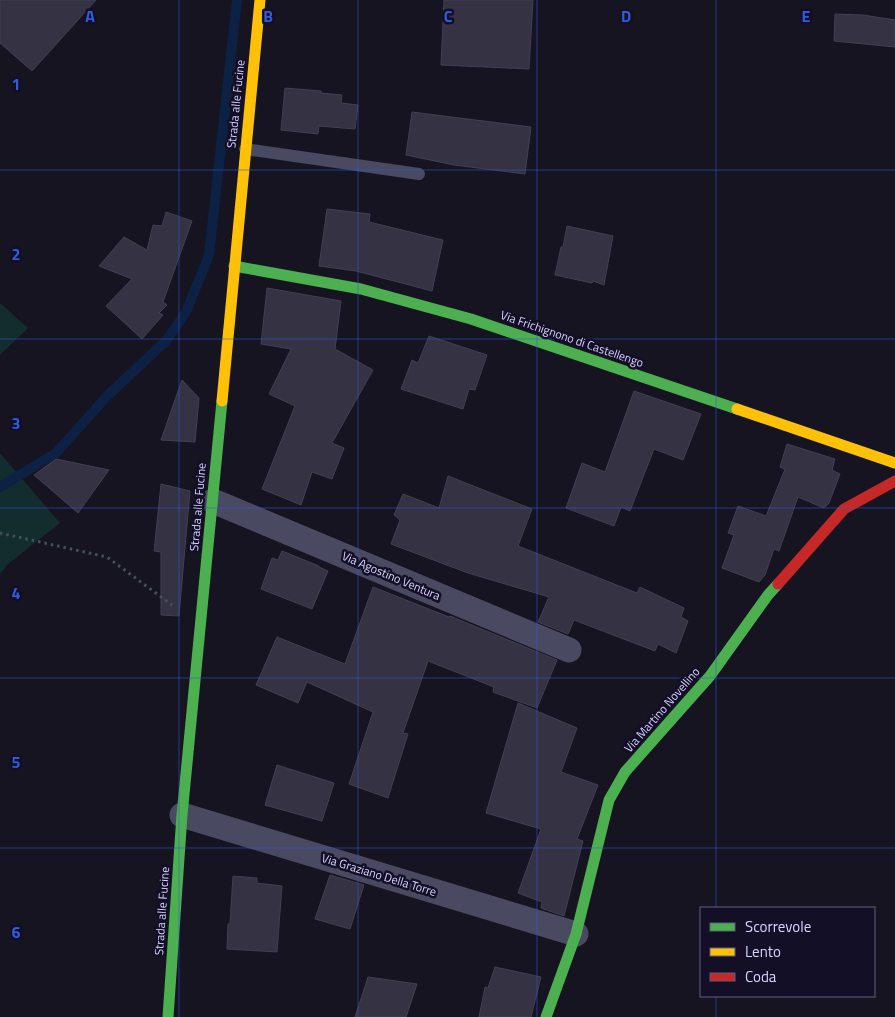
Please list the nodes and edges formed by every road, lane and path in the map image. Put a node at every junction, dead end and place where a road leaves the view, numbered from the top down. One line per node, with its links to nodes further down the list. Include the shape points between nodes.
1 (260, 0): 2 (street, Strada alle Fucine)
2 (246, 149): 3 (lane); 4 (street, Strada alle Fucine)
3 (420, 174)
4 (234, 266): 5 (street, Via Frichignono di Castellengo, via 362,288 471,319); 7 (street, Strada alle Fucine)
5 (895, 463)
6 (895, 482): 12 (street, Via Martino Novellino, via 844,509 768,595 710,676 625,772 609,800)
7 (212, 501): 9 (street, Strada alle Fucine); 10 (street, Via Agostino Ventura)
8 (0, 533): 9 (path, via 108,557)
9 (200, 626): 11 (street, Strada alle Fucine)
10 (570, 650)
11 (182, 815): 12 (street, Via Graziano Della Torre); 13 (street, Strada alle Fucine)
12 (576, 934): 14 (street, Via Martino Novellino)
13 (168, 1017)
14 (546, 1017)

